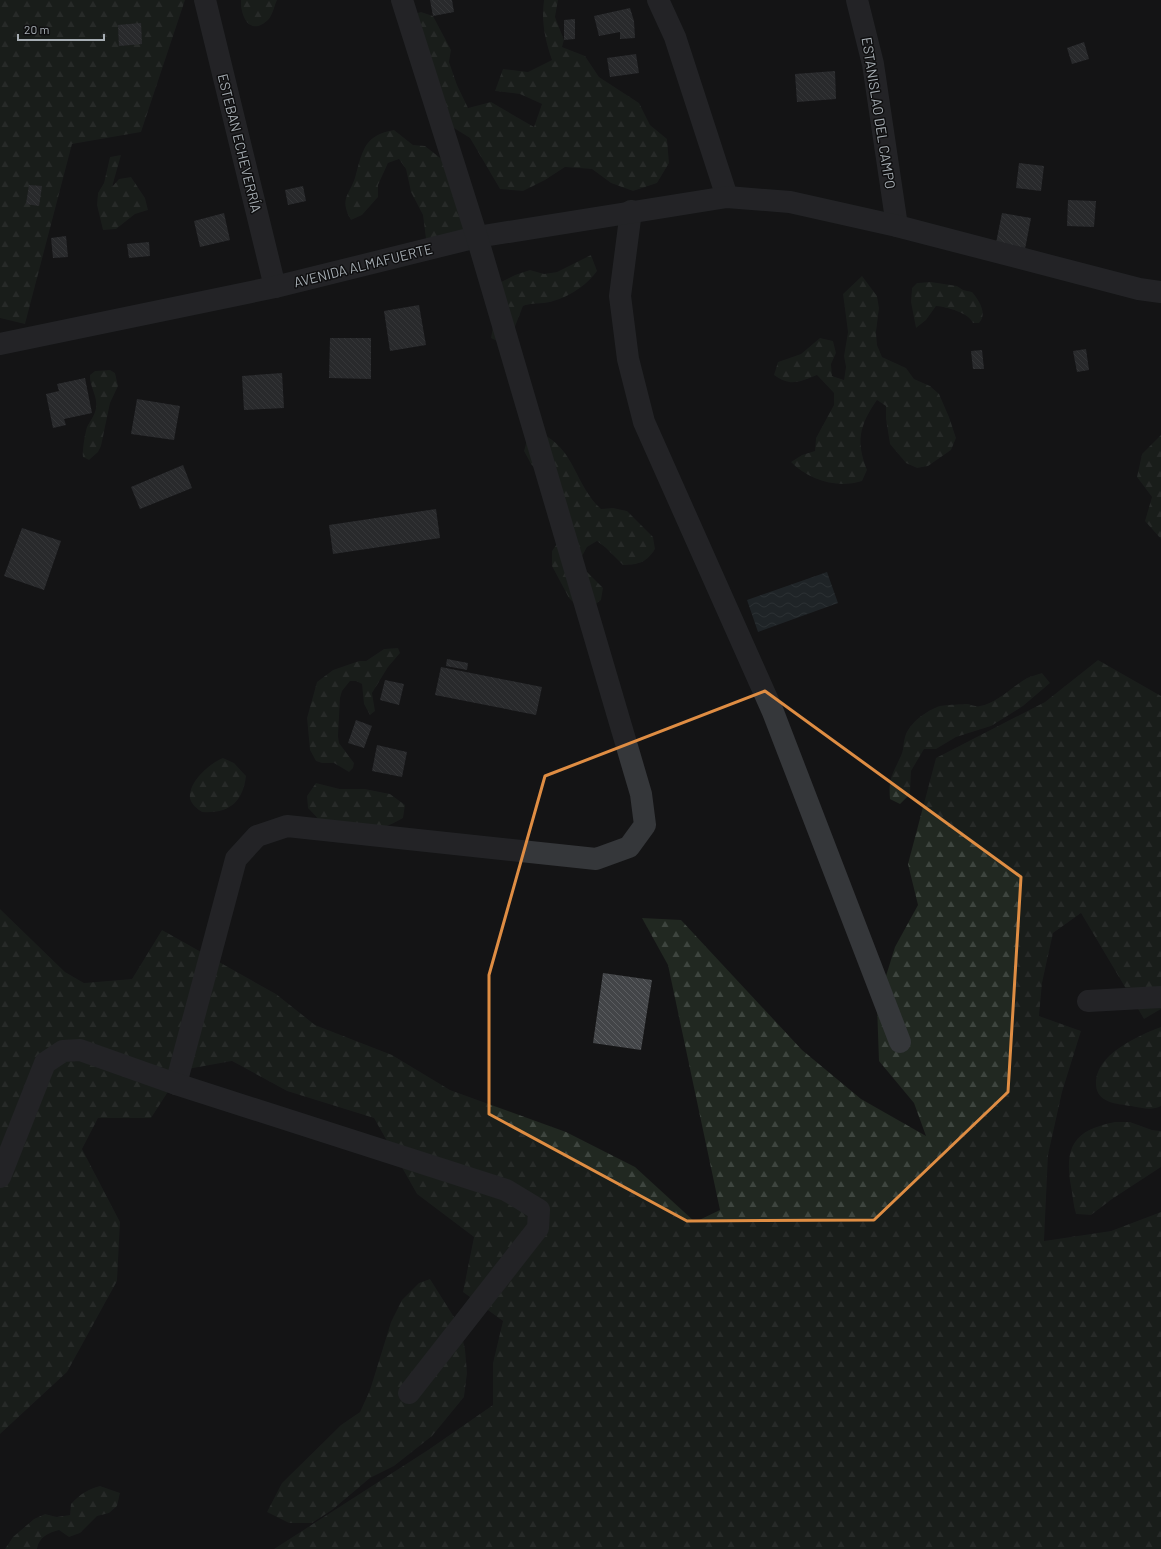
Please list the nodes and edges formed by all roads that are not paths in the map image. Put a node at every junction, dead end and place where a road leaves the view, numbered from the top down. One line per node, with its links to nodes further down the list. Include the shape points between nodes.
1 (205, 0): 9 (street, ESTEBAN ECHEVERRÍA)
2 (402, 0): 8 (street)
3 (658, 0): 5 (street, via 675,37)
4 (857, 0): 7 (street, ESTANISLAO DEL CAMPO, via 873,64)
5 (727, 197): 6 (street, AVENIDA ALMAFUERTE); 7 (street, AVENIDA ALMAFUERTE, via 790,202)
6 (631, 211): 8 (street, AVENIDA ALMAFUERTE); 14 (street, via 620,296 628,359 644,422 773,712)
7 (897, 226): 10 (street, AVENIDA ALMAFUERTE, via 1139,289)
8 (477, 237): 9 (street, AVENIDA ALMAFUERTE); 15 (street, via 641,794 645,825 629,846 596,859 287,826 257,836 236,859)
9 (275, 287): 11 (street, AVENIDA ALMAFUERTE)
10 (1161, 292)
11 (0, 344)
12 (1161, 997): 13 (street)
13 (1088, 1001)
14 (900, 1042)
15 (176, 1084): 16 (street, via 80,1050 63,1051 45,1063); 17 (street, via 506,1190 538,1210 538,1228)
16 (0, 1177)
17 (409, 1393)

